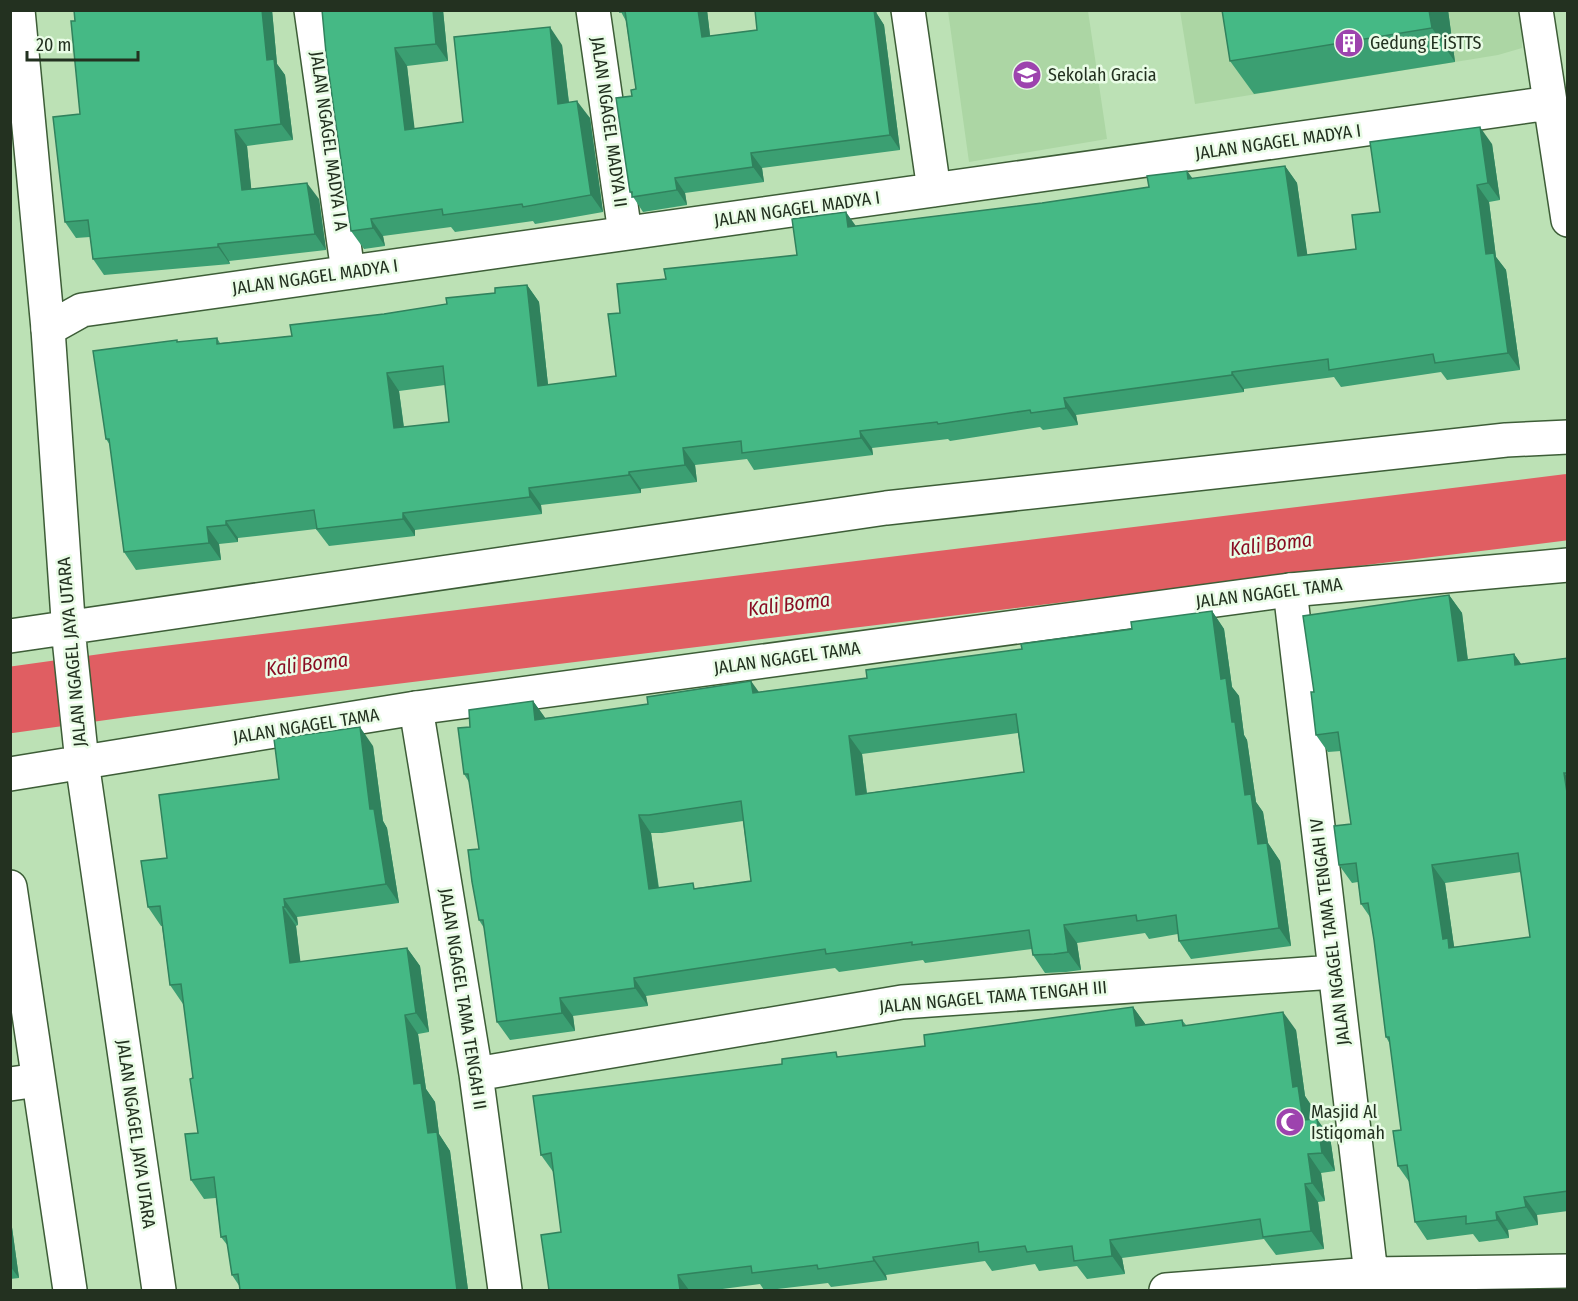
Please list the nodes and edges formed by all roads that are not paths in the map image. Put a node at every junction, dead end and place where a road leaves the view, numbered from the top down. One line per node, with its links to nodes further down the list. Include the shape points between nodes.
1 (18, 10): 11 (street, JALAN NGAGEL JAYA UTARA)
2 (311, 10): 10 (street, JALAN NGAGEL MADYA I A)
3 (593, 10): 9 (street, JALAN NGAGEL MADYA II)
4 (908, 10): 7 (street)
5 (1536, 10): 6 (street)
6 (1550, 104): 7 (street, JALAN NGAGEL MADYA I); 8 (street)
7 (933, 190): 9 (street, JALAN NGAGEL MADYA I)
8 (1568, 220)
9 (625, 233): 10 (street, JALAN NGAGEL MADYA I)
10 (348, 272): 11 (street, JALAN NGAGEL MADYA I, via 82,310)
11 (48, 329): 16 (street, JALAN NGAGEL JAYA UTARA)
12 (1568, 437): 16 (street, via 1494,441 886,508)
13 (1568, 565): 14 (street, JALAN NGAGEL TAMA)
14 (1290, 590): 17 (street, JALAN NGAGEL TAMA); 21 (street, JALAN NGAGEL TAMA TENGAH IV)
15 (10, 636): 16 (street)
16 (69, 637): 18 (street, JALAN NGAGEL JAYA UTARA)
17 (416, 708): 18 (street, JALAN NGAGEL TAMA); 22 (street, JALAN NGAGEL TAMA TENGAH II)
18 (81, 746): 19 (street, JALAN NGAGEL TAMA); 27 (street, JALAN NGAGEL JAYA UTARA)
19 (10, 774)
20 (10, 887): 23 (street)
21 (1334, 972): 22 (street, JALAN NGAGEL TAMA TENGAH III, via 902,1002); 25 (street, JALAN NGAGEL TAMA TENGAH IV)
22 (476, 1074): 28 (street, JALAN NGAGEL TAMA TENGAH II)
23 (24, 1082): 26 (street)
24 (1568, 1271): 25 (street)
25 (1371, 1274): 29 (street)
26 (70, 1290)
27 (159, 1290)
28 (506, 1290)
29 (1166, 1290)

